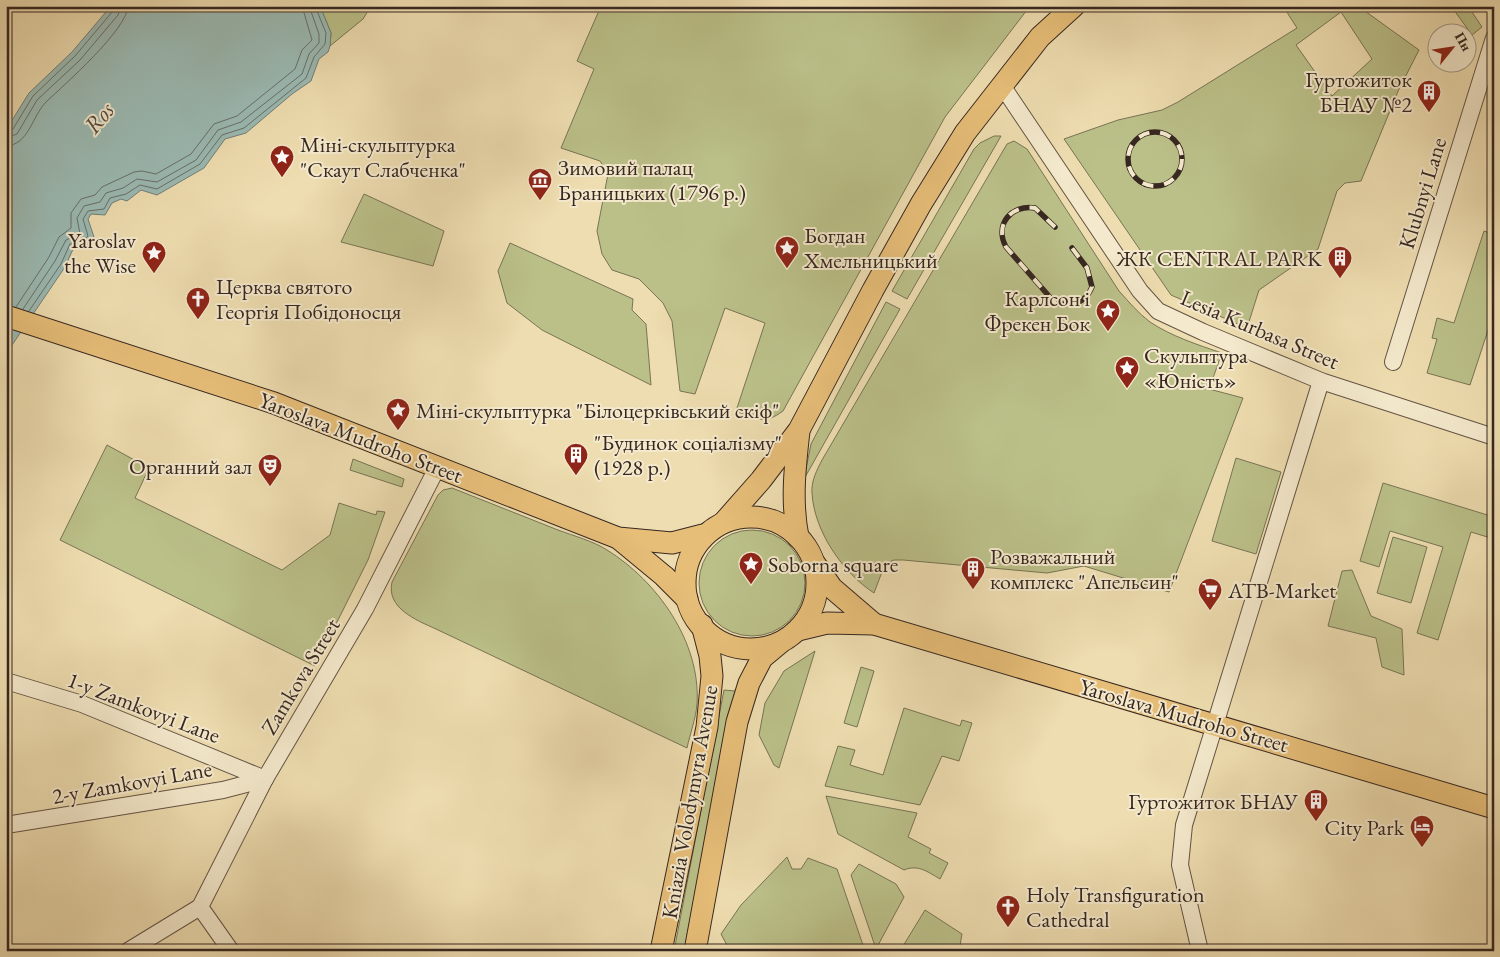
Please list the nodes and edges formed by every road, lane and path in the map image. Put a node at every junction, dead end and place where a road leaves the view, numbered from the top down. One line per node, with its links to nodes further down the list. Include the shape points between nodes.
1 (1074, 6): 3 (main road, via 1040,36)
2 (1494, 38): 5 (street, Klubnyi Lane)
3 (1001, 84): 6 (street, Lesia Kurbasa Street, via 1140,291 1158,310); 7 (main road, via 965,133 921,204)
4 (6, 316): 9 (main road, Yaroslava Mudroho Street, via 274,403)
5 (1393, 362)
6 (1321, 381): 8 (street, Lesia Kurbasa Street); 20 (street)
7 (799, 430): 10 (main road); 12 (main road, via 793,487)
8 (1494, 437)
9 (438, 466): 13 (main road, Yaroslava Mudroho Street); 21 (street, Zamkova Street, via 366,609)
10 (724, 522): 11 (main road); 12 (main road, via 760,518 787,528)
11 (703, 535): 13 (main road, Yaroslava Mudroho Street, via 672,543); 15 (main road, via 689,560)
12 (798, 537): 14 (main road)
13 (618, 538): 15 (main road, Yaroslava Mudroho Street)
14 (814, 561): 16 (main road, Yaroslava Mudroho Street, via 832,588); 18 (main road, via 817,575 814,604)
15 (687, 600): 17 (main road)
16 (874, 624): 18 (main road, Yaroslava Mudroho Street, via 827,623); 20 (main road, Yaroslava Mudroho Street)
17 (702, 625): 18 (main road, via 715,638 742,649 758,649); 27 (main road, Kniazia Volodymyra Avenue, via 712,676 707,727)
18 (791, 634): 28 (main road, Kniazia Volodymyra Avenue, via 762,658 749,683 737,722)
19 (6, 680): 21 (street, 1-y Zamkovyi Lane, via 82,704)
20 (1214, 724): 22 (main road, Yaroslava Mudroho Street); 29 (street, via 1184,825 1180,865)
21 (265, 779): 23 (street, 2-y Zamkovyi Lane, via 223,790); 24 (street, Zamkova Street)
22 (1494, 808)
23 (6, 825)
24 (200, 907): 25 (street); 26 (street)
25 (128, 951)
26 (232, 951)
27 (661, 951)
28 (695, 951)
29 (1200, 951)

